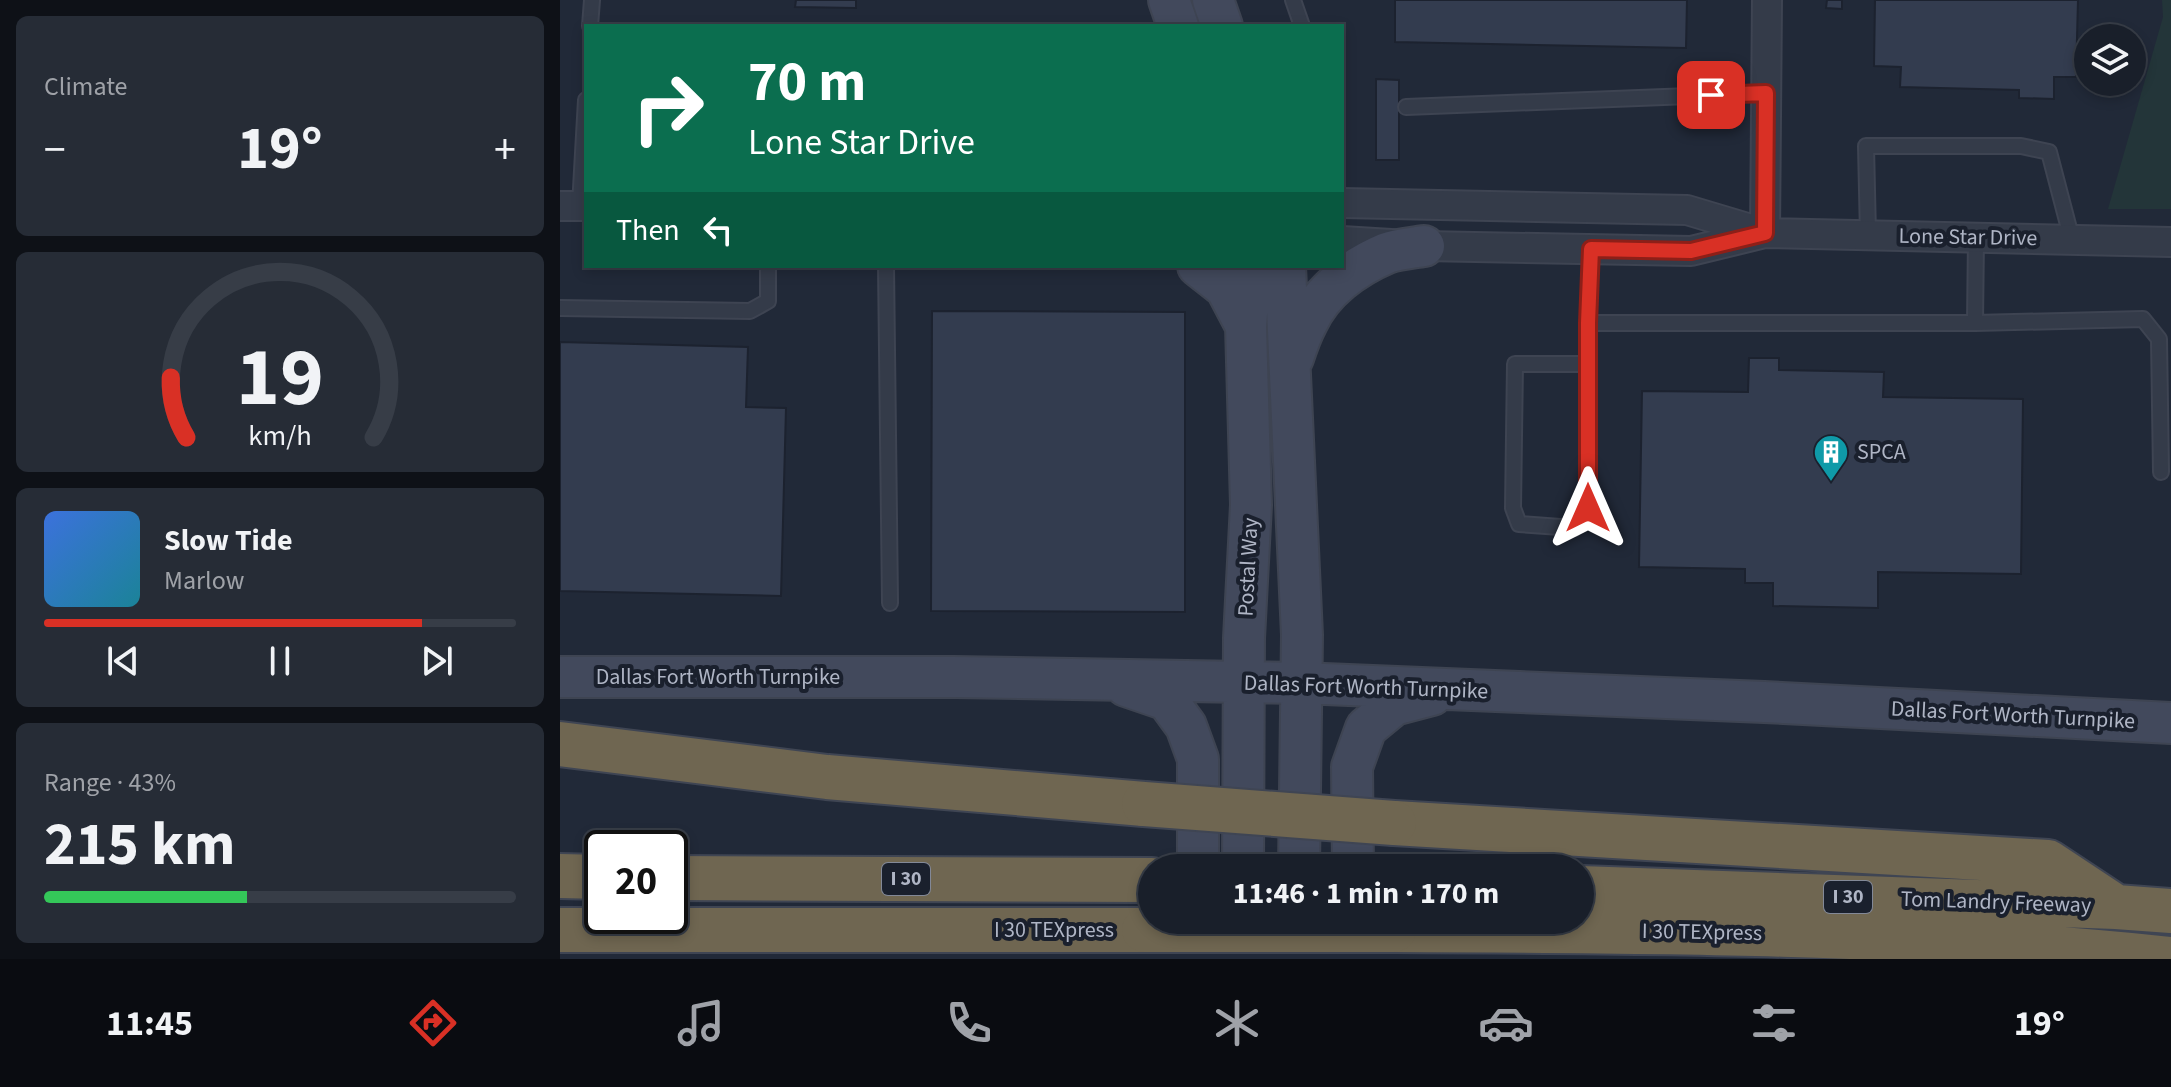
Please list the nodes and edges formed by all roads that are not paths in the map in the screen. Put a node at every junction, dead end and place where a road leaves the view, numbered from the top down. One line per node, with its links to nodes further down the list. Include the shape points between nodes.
1 (592, 0): 6 (lane)
2 (1169, 0): 7 (main road)
3 (1213, 0): 8 (main road)
4 (1293, 0): 9 (lane)
5 (1767, 0): 10 (street)
6 (590, 24)
7 (1177, 24)
8 (1221, 24)
9 (1301, 24)
10 (1766, 93): 11 (lane); 16 (street)
11 (1406, 107)
12 (584, 119): 14 (lane)
13 (1344, 203): 15 (street, Lone Star Drive)
14 (575, 206)
15 (1593, 207): 16 (street, Lone Star Drive, via 1687,210); 23 (street)
16 (1765, 233): 17 (street, Lone Star Drive); 23 (street, Lone Star Drive, via 1691,251)
17 (1868, 235): 18 (street, Lone Star Drive); 19 (lane, via 1866,146 2021,146 2049,152)
18 (1976, 238): 19 (street, Lone Star Drive); 31 (lane)
19 (2072, 240): 21 (street, Lone Star Drive)
20 (1344, 241): 22 (street, Lone Star Drive)
21 (2171, 242)
22 (1424, 246): 23 (street, Lone Star Drive); 34 (main road, via 1389,252 1332,288 1308,321)
23 (1591, 249): 30 (lane)
24 (768, 268): 29 (lane, via 768,301 750,311)
25 (886, 268): 36 (lane)
26 (1201, 268): 32 (main road, via 1226,288)
27 (1251, 268): 32 (main road, Postal Way)
28 (1285, 268): 34 (main road, Postal Way)
29 (560, 308)
30 (1588, 323): 31 (lane); 33 (lane)
31 (1975, 323): 35 (lane, via 2143,319 2159,339)
32 (1246, 326): 39 (main road, Postal Way, via 1251,505)
33 (1588, 364): 33 (lane, via 1588,508 1574,528 1519,524 1513,508 1515,364)
34 (1290, 366): 40 (main road, Postal Way)
35 (2161, 472)
36 (890, 603)
37 (560, 677): 38 (main road, Dallas Fort Worth Turnpike)
38 (1111, 681): 39 (main road, Dallas Fort Worth Turnpike); 44 (main road, via 1167,700 1186,726 1198,759)
39 (1243, 682): 40 (main road, Dallas Fort Worth Turnpike); 45 (main road, Postal Way)
40 (1300, 683): 41 (main road, Dallas Fort Worth Turnpike); 46 (main road, Postal Way)
41 (1447, 690): 42 (main road, Dallas Fort Worth Turnpike); 47 (main road, via 1394,705 1366,728 1352,767)
42 (2171, 723)
43 (560, 744): 53 (highway, bridge, via 827,777 1144,804 2048,862)
44 (1198, 854)
45 (1243, 854)
46 (1299, 854)
47 (1353, 854)
48 (560, 876): 49 (highway)
49 (584, 877)
50 (688, 878): 51 (highway, I 30)
51 (1138, 880)
52 (1594, 888): 53 (highway, Tom Landry Freeway / I 30)
53 (2116, 907): 54 (highway, Tom Landry Freeway / I 30)
54 (2171, 911)
55 (1594, 929): 66 (highway, I 30 TEXpress, via 1856,937)
56 (560, 930): 57 (highway, I 30 TEXpress, bridge)
57 (1138, 930)
58 (1198, 934): 62 (main road)
59 (1243, 934): 63 (main road)
60 (1299, 934): 64 (main road)
61 (1369, 934): 65 (main road)
62 (1198, 959)
63 (1243, 959)
64 (1299, 959)
65 (1354, 959)
66 (2171, 959)

